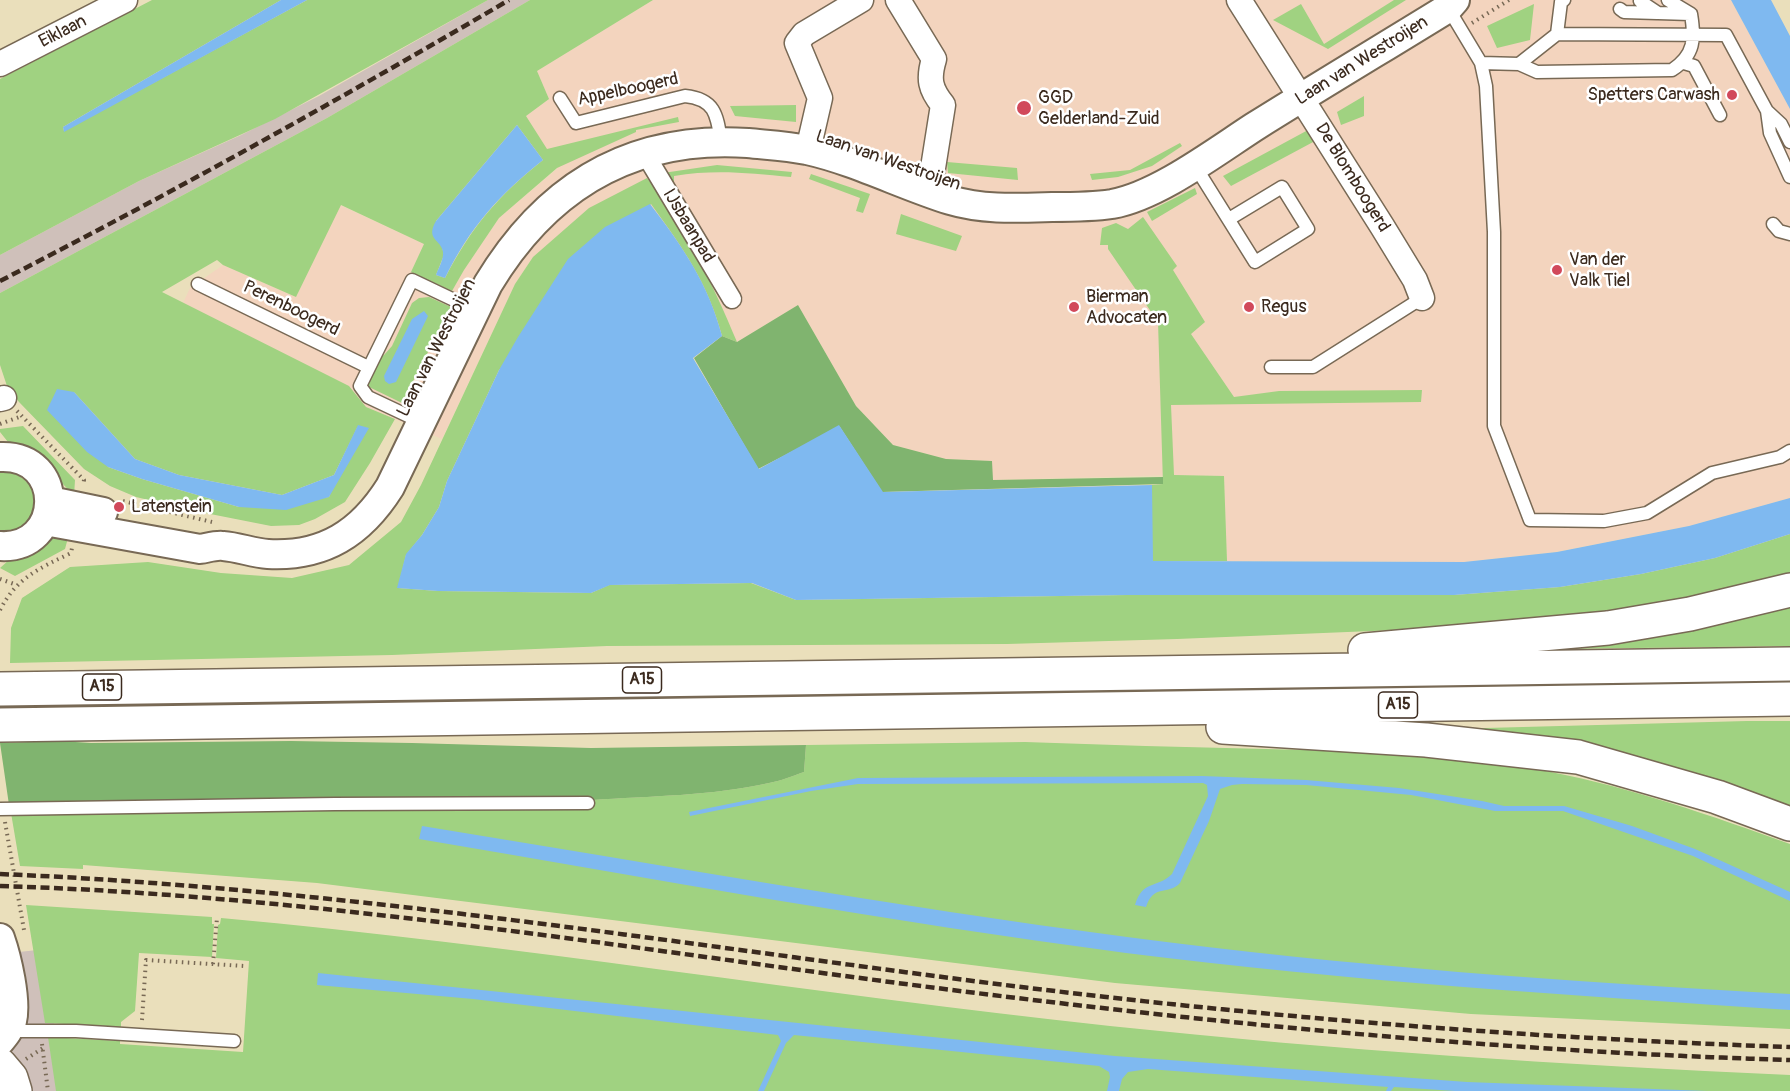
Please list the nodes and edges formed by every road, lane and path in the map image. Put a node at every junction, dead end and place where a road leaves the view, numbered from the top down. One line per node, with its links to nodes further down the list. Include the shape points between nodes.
1 (126, 0): 17 (street, Eiklaan)
2 (861, 0): 25 (street, via 804,34 797,43 820,98)
3 (898, 0): 29 (street, via 934,59 930,73 933,93 943,105)
4 (1239, 0): 20 (street, De Blomboogerd)
5 (1478, 0): 9 (street, Laan van Westroijen)
6 (1564, 0): 13 (lane)
7 (1668, 0): 12 (lane)
8 (1640, 1): 11 (lane)
9 (1452, 4): 15 (lane); 20 (street, Laan van Westroijen)
10 (1620, 9): 11 (lane)
11 (1658, 13): 12 (lane)
12 (1691, 14): 14 (lane)
13 (1557, 34): 14 (lane); 18 (lane)
14 (1695, 34): 16 (lane); 21 (lane, via 1726,35)
15 (1481, 63): 18 (lane); 40 (lane, via 1486,86 1494,232 1494,426 1530,520 1604,521 1647,513 1712,473 1780,457)
16 (1684, 63): 18 (lane, via 1672,70 1537,72); 22 (lane, via 1694,66)
17 (0, 64)
18 (1519, 64)
19 (560, 98): 23 (lane, Appelboogerd, via 576,123 693,96 716,112)
20 (1302, 98): 27 (street, Laan van Westroijen); 34 (street, De Blomboogerd, via 1415,280)
21 (1767, 111): 24 (lane, via 1781,124); 28 (lane, via 1770,133)
22 (1720, 115)
23 (722, 141): 25 (street, Laan van Westroijen); 26 (street, Laan van Westroijen)
24 (1790, 142)
25 (808, 150): 29 (street, Laan van Westroijen)
26 (644, 152): 35 (street, IJsbaanpad); 36 (street, Laan van Westroijen, via 590,177 544,213 507,253)
27 (1195, 165): 29 (street, Laan van Westroijen, via 1135,198 1092,206 986,207); 30 (lane)
28 (1790, 177)
29 (929, 193)
30 (1229, 219): 30 (lane, via 1255,262 1308,229 1282,187)
31 (1773, 224): 32 (lane)
32 (1790, 234)
33 (198, 284): 37 (lane, Perenboogerd)
34 (1422, 298): 38 (lane, via 1313,367)
35 (732, 299)
36 (475, 310): 37 (lane, via 412,280); 39 (street, Laan van Westroijen)
37 (368, 367): 39 (lane, via 360,386 368,397)
38 (1271, 368)
39 (421, 422): 46 (street, Laan van Westroijen, via 390,487 378,505 346,536 316,548 268,554)
40 (1790, 451)
41 (0, 457): 45 (street, via 16,458 31,465 47,484)
42 (84, 480): 43 (path)
43 (93, 485)
44 (122, 501): 46 (path)
45 (48, 511): 46 (street, Laan van Westroijen, via 200,549); 47 (street, via 38,532 28,540)
46 (222, 535)
47 (1, 549)
48 (81, 552): 49 (path)
49 (71, 553)
50 (0, 579): 52 (path, via 17,585)
51 (1790, 590): 54 (main road, A15, via 1690,614 1608,628)
52 (0, 610)
53 (1790, 664): 54 (main road, A15)
54 (1099, 674): 55 (main road, A15)
55 (9, 688)
56 (1790, 699): 57 (main road, A15)
57 (1006, 711): 58 (main road, A15); 61 (main road, A15, via 1426,740 1578,758 1717,797)
58 (10, 724)
59 (588, 803): 60 (lane)
60 (2, 809): 63 (path)
61 (1790, 824)
62 (217, 918): 64 (path)
63 (13, 940): 68 (street, via 13,1013)
64 (213, 964): 65 (path); 67 (path, via 146,960)
65 (244, 966)
66 (40, 1031): 67 (lane); 68 (lane); 72 (path)
67 (141, 1035): 69 (lane)
68 (4, 1036)
69 (234, 1041)
70 (0, 1065): 71 (main road)
71 (15, 1091)
72 (48, 1091)

